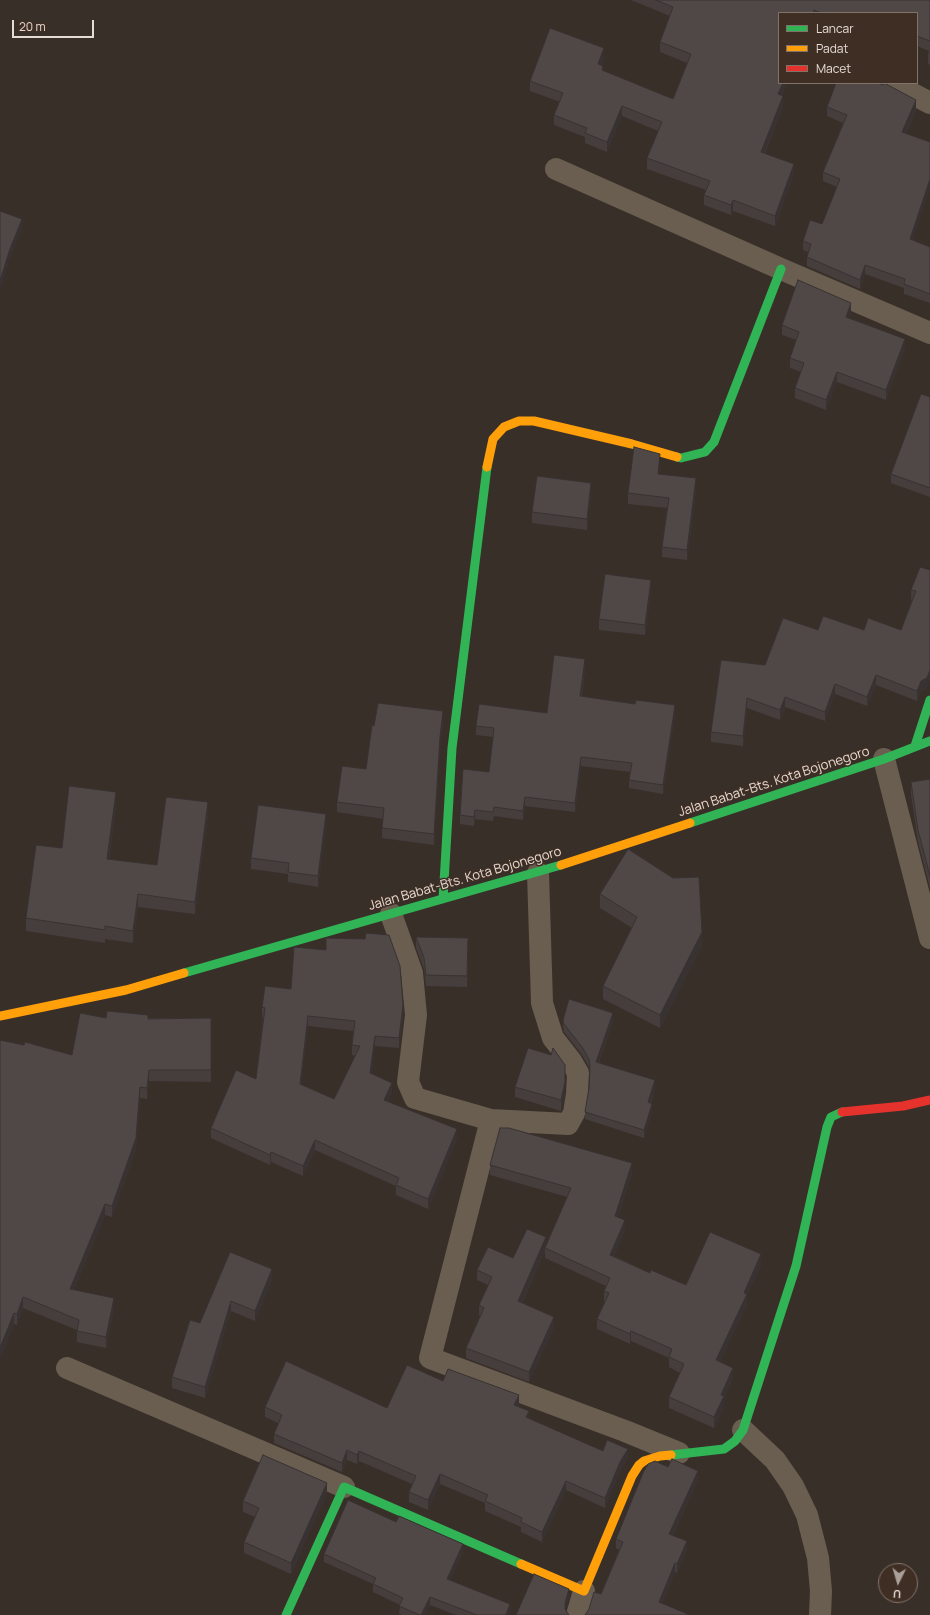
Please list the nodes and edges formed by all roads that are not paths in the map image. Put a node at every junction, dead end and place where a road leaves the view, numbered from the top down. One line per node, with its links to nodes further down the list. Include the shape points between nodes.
1 (894, 84): 2 (street)
2 (930, 103)
3 (556, 169): 4 (street)
4 (781, 269): 5 (street); 11 (main road, via 714,442 705,452 682,458 534,420 519,421 504,427 493,439 488,460 452,748)
5 (930, 333)
6 (930, 700): 8 (main road)
7 (930, 741): 8 (main road, Jalan Babat-Bts. Kota Bojonegoro)
8 (914, 746): 9 (main road, Jalan Babat-Bts. Kota Bojonegoro)
9 (884, 760): 10 (main road, Jalan Babat-Bts. Kota Bojonegoro); 13 (street)
10 (538, 873): 11 (main road, Jalan Babat-Bts. Kota Bojonegoro); 16 (street, via 542,1003 553,1038 578,1073 578,1094 574,1113 568,1124)
11 (443, 899): 12 (main road, Jalan Babat-Bts. Kota Bojonegoro)
12 (391, 914): 14 (main road, Jalan Babat-Bts. Kota Bojonegoro, via 126,990); 16 (street, via 412,973 416,1015 408,1082 415,1098)
13 (930, 938)
14 (0, 1016)
15 (930, 1100): 18 (main road, via 903,1106 840,1112 831,1117 796,1266)
16 (491, 1120): 19 (street, via 430,1358)
17 (67, 1368): 20 (street)
18 (743, 1430): 19 (main road, via 735,1441 724,1449); 24 (street, via 775,1460 793,1486 807,1515 818,1558)
19 (679, 1453): 21 (main road, via 650,1458 635,1469)
20 (344, 1487): 21 (main road); 22 (main road)
21 (584, 1591): 23 (street)
22 (286, 1615)
23 (577, 1615)
24 (820, 1615)

